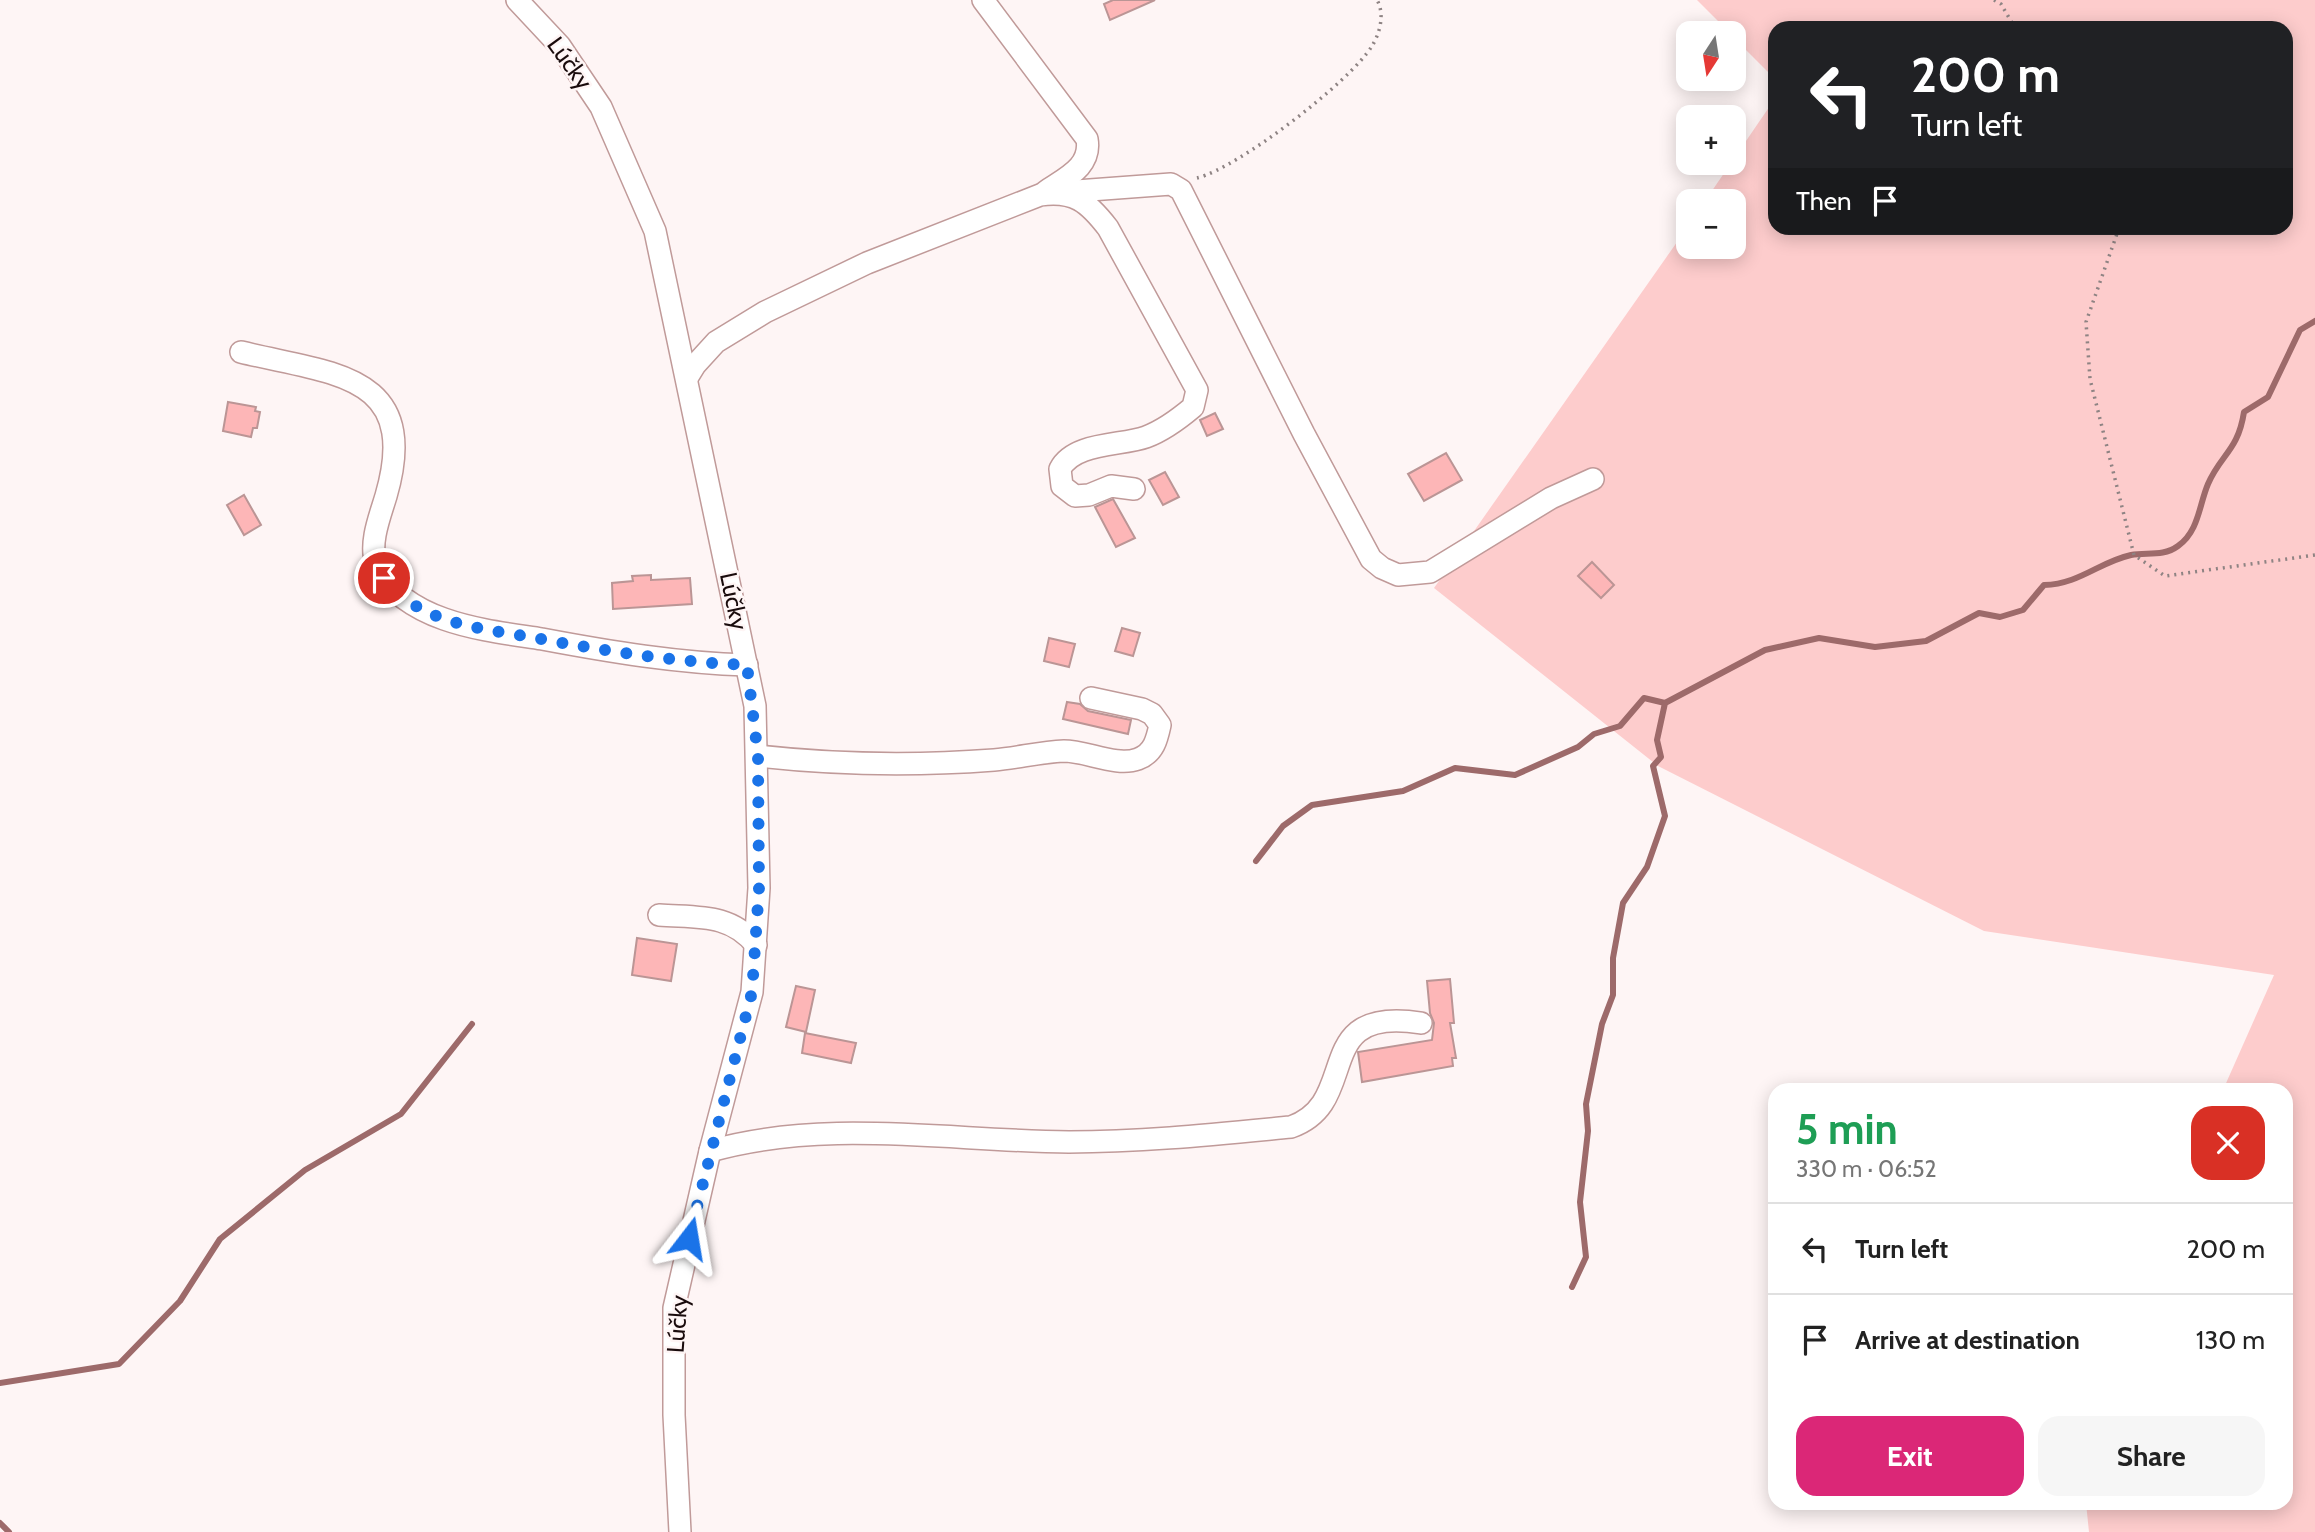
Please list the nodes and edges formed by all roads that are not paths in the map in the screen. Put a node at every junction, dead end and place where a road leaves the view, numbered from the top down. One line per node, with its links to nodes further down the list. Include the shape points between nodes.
1 (517, 0): 6 (street, Lúčky, via 560,46 601,107 655,231)
2 (983, 0): 4 (street, via 1087,139 1085,162)
3 (1061, 192): 4 (street); 7 (street, via 1171,184 1181,190 1304,434 1371,558 1382,568 1398,575 1430,572 1551,498); 8 (street, via 1079,199 1108,228 1197,390 1193,407 1148,436 1072,456 1060,469 1062,486 1075,496 1111,486)
4 (1040, 195): 6 (street, via 867,263 765,312 716,342)
5 (241, 352): 9 (street, via 343,377 370,389 382,402 391,423 394,450 392,477 374,545 375,563 398,593 420,608 481,628 638,656)
6 (687, 378): 9 (street, Lúčky)
7 (1594, 479)
8 (1134, 489)
9 (747, 665): 11 (street, Lúčky)
10 (1091, 698): 11 (street, via 1152,714 1160,724 1150,751 1128,761 1064,751 998,760 876,765)
11 (758, 756): 13 (street, Lúčky)
12 (659, 915): 13 (street, via 732,923)
13 (756, 945): 15 (street, Lúčky, via 752,992)
14 (1421, 1023): 15 (street, via 1381,1021 1361,1028 1349,1039 1320,1108 1309,1121 1291,1127 1070,1142 966,1135 800,1137 758,1139)
15 (710, 1151): 16 (street, Lúčky, via 674,1308)
16 (680, 1532)

